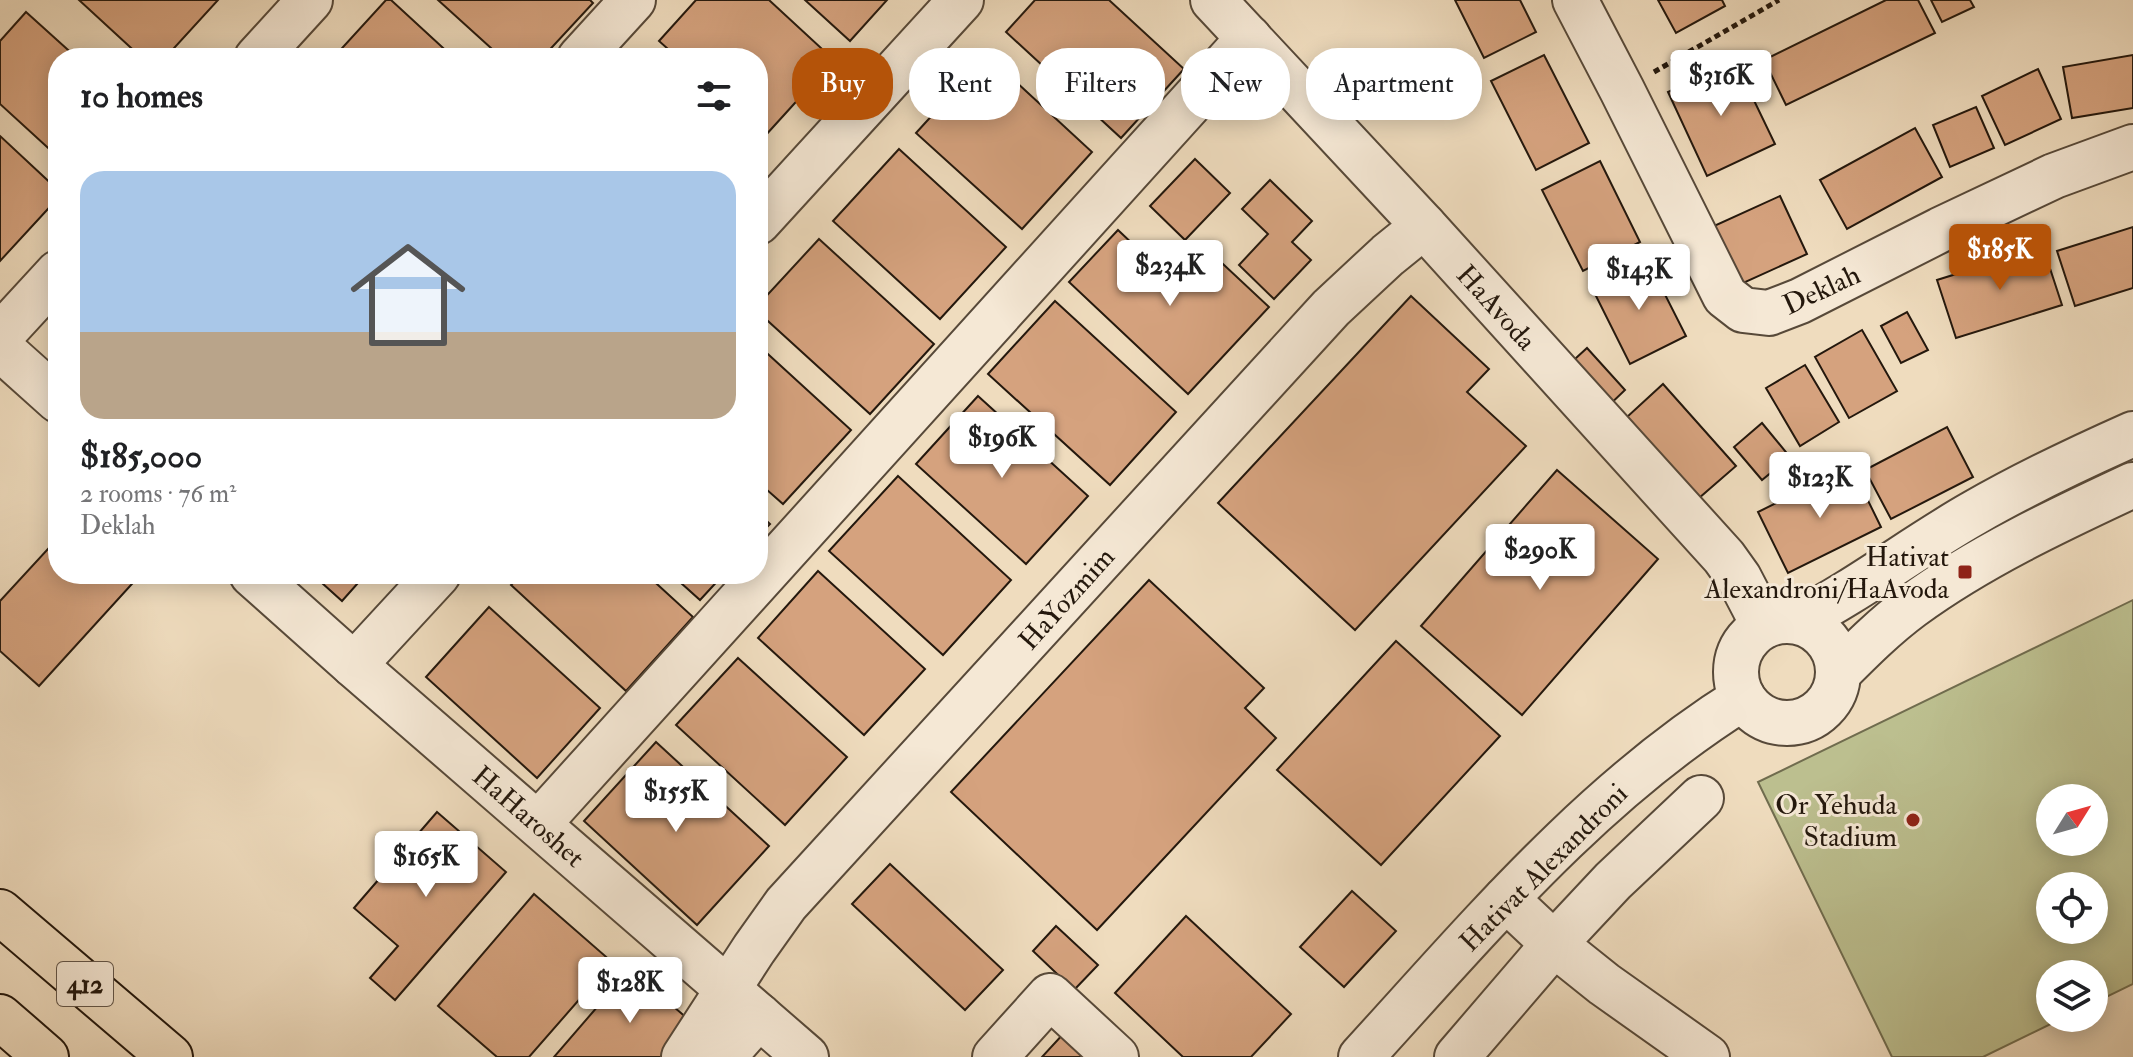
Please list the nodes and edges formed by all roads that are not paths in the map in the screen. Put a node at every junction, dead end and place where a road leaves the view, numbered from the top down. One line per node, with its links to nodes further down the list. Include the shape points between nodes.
1 (310, 0): 7 (street)
2 (633, 0): 8 (street)
3 (961, 0): 10 (street)
4 (1213, 0): 6 (street, HaAvoda)
5 (1575, 0): 9 (street, Deklah, via 1725,296 1743,310 1769,313 1800,301 2054,176)
6 (1249, 38): 11 (street, HaAvoda); 18 (street)
7 (266, 48)
8 (589, 48)
9 (2133, 147)
10 (768, 211)
11 (1424, 226): 22 (street, HaAvoda); 31 (street, HaYozmim, via 1331,308 786,904)
12 (48, 284): 13 (street)
13 (0, 336)
14 (0, 348): 15 (street)
15 (48, 391)
16 (2133, 434): 22 (street, via 1976,512 1847,595)
17 (2133, 485): 24 (street, via 1968,568 1912,607)
18 (768, 570)
19 (263, 584): 23 (street, HaHaroshet)
20 (429, 584): 23 (street)
21 (755, 584): 27 (street)
22 (1781, 624): 24 (street, via 1813,628 1827,639); 25 (street, via 1749,637 1741,650 1736,666)
23 (354, 665): 27 (street, HaHaroshet)
24 (1839, 672): 25 (street, via 1827,704 1800,721 1768,719)
25 (1743, 698): 28 (street, Hativat Alexandroni, via 1647,765)
26 (1701, 798): 30 (street)
27 (538, 824): 31 (street, HaHaroshet)
28 (1506, 899): 30 (street); 40 (street, Hativat Alexandroni)
29 (0, 912): 34 (main road, 412)
30 (1554, 944): 41 (street); 42 (street)
31 (744, 1002): 35 (street); 36 (street); 37 (street, HaHaroshet)
32 (0, 1017): 33 (main road)
33 (46, 1057)
34 (170, 1057)
35 (684, 1057)
36 (723, 1057)
37 (806, 1057)
38 (995, 1057): 39 (street, via 1050,996)
39 (1116, 1057)
40 (1361, 1057)
41 (1457, 1057)
42 (1707, 1057)

